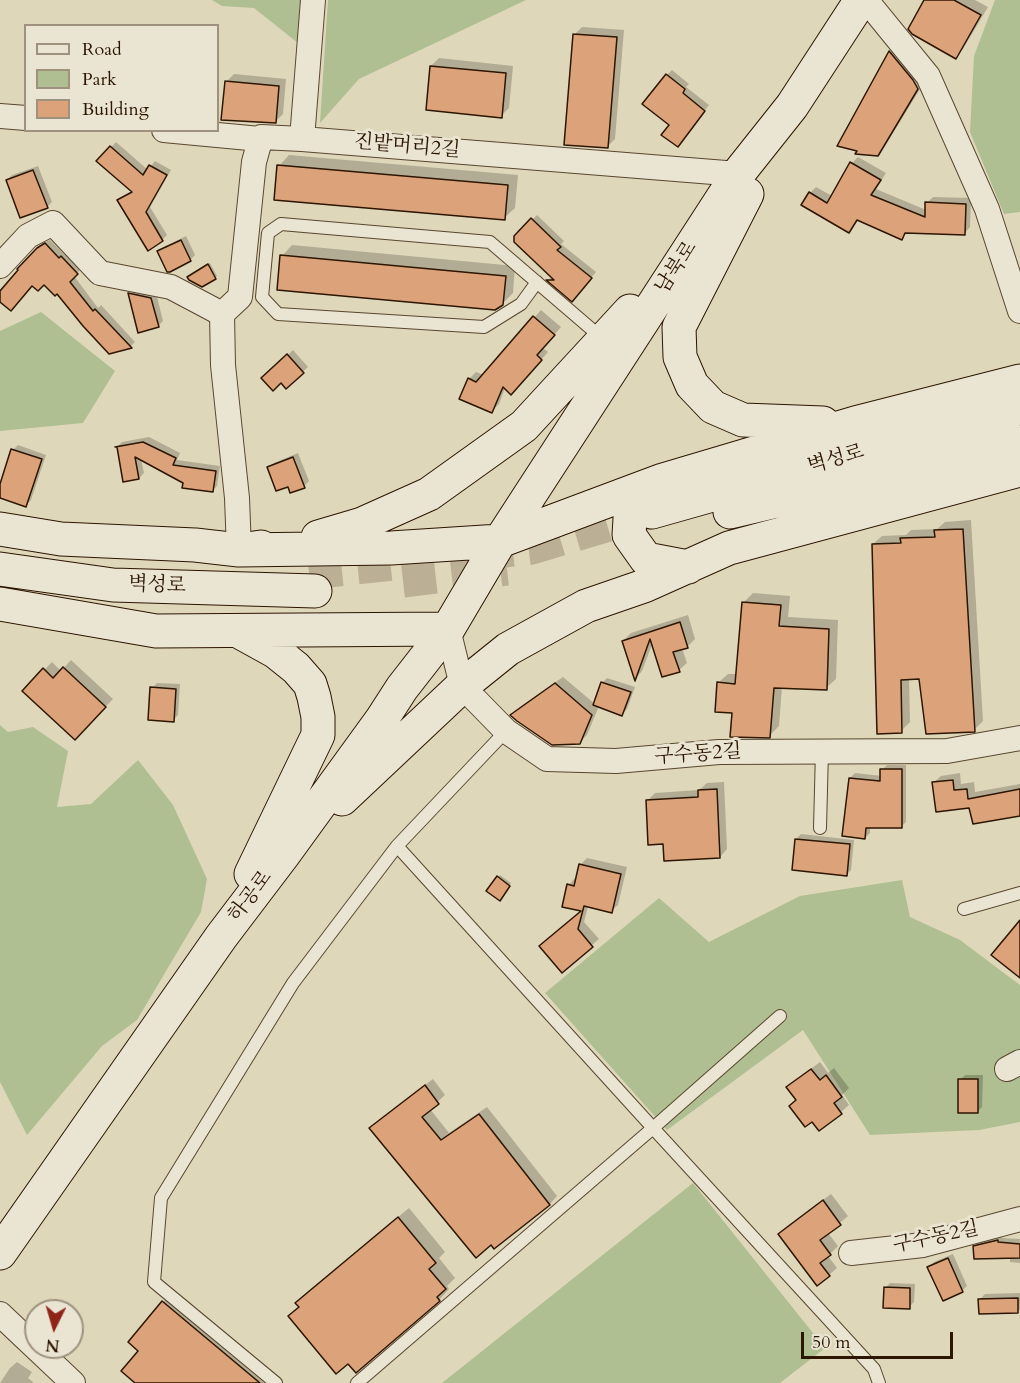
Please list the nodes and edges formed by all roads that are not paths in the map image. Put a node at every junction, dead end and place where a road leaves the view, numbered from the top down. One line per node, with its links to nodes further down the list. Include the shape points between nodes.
1 (313, 0): 8 (street)
2 (861, 0): 4 (main road, 남북로)
3 (866, 0): 14 (street, via 928,76 987,208)
4 (792, 106): 10 (main road, 남북로); 19 (main road, via 679,327 680,357 692,385 713,407 743,420)
5 (0, 116): 6 (street)
6 (24, 118)
7 (185, 132): 9 (street, 진밭머리2길)
8 (302, 138): 9 (street, 진밭머리2길); 10 (street, 진밭머리2길)
9 (260, 139): 15 (street, via 254,162 240,297)
10 (738, 174): 11 (main road, 남북로)
11 (691, 246): 16 (main road); 24 (main road, 남북로)
12 (0, 266): 15 (street, via 28,236 53,224 100,273 171,287)
13 (537, 282): 13 (lane, via 490,242 281,224 268,233 262,297 278,314 484,327 521,304); 16 (lane)
14 (1020, 311)
15 (222, 314): 25 (street)
16 (604, 340): 25 (main road, via 524,426 429,494 351,528 306,540)
17 (1020, 381): 19 (main road)
18 (1020, 408): 22 (main road, 벽성로)
19 (855, 423): 22 (main road, via 663,480)
20 (1020, 442): 22 (main road, 벽성로, via 918,468)
21 (1020, 470): 27 (main road, via 729,548)
22 (651, 509): 24 (main road); 27 (main road, via 631,502 629,535 646,559)
23 (0, 529): 25 (main road, via 61,539 195,544)
24 (500, 541): 29 (main road, via 391,548); 32 (main road, 하공로)
25 (239, 550): 29 (main road)
26 (0, 551): 29 (main road, 벽성로, via 201,573)
27 (688, 567): 34 (main road, via 586,606 508,649)
28 (0, 569): 29 (main road, 벽성로, via 113,585)
29 (311, 571): 31 (main road, via 327,562 336,589 332,611)
30 (0, 604): 33 (main road, via 156,631)
31 (322, 629): 32 (main road); 33 (main road)
32 (448, 629): 34 (street); 40 (main road, 하공로)
33 (236, 630): 43 (main road, via 276,652 310,684 318,735)
34 (462, 686): 35 (street, 구수동2길); 40 (main road)
35 (506, 731): 37 (street, 구수동2길, via 547,759 616,761 719,752); 39 (lane)
36 (1020, 738): 37 (street, 구수동2길, via 947,751)
37 (822, 751): 38 (lane)
38 (820, 828)
39 (397, 846): 45 (lane); 51 (lane, via 293,983 161,1198 154,1282)
40 (284, 854): 43 (main road, 하공로)
41 (1020, 893): 42 (lane)
42 (964, 909)
43 (221, 937): 47 (main road, 하공로)
44 (780, 1016): 45 (lane)
45 (653, 1128): 52 (lane); 53 (lane, via 874,1369)
46 (1020, 1219): 48 (street, 구수동2길, via 924,1245)
47 (0, 1253)
48 (851, 1253)
49 (0, 1314): 50 (street)
50 (73, 1383)
51 (276, 1383)
52 (357, 1383)
53 (879, 1383)

